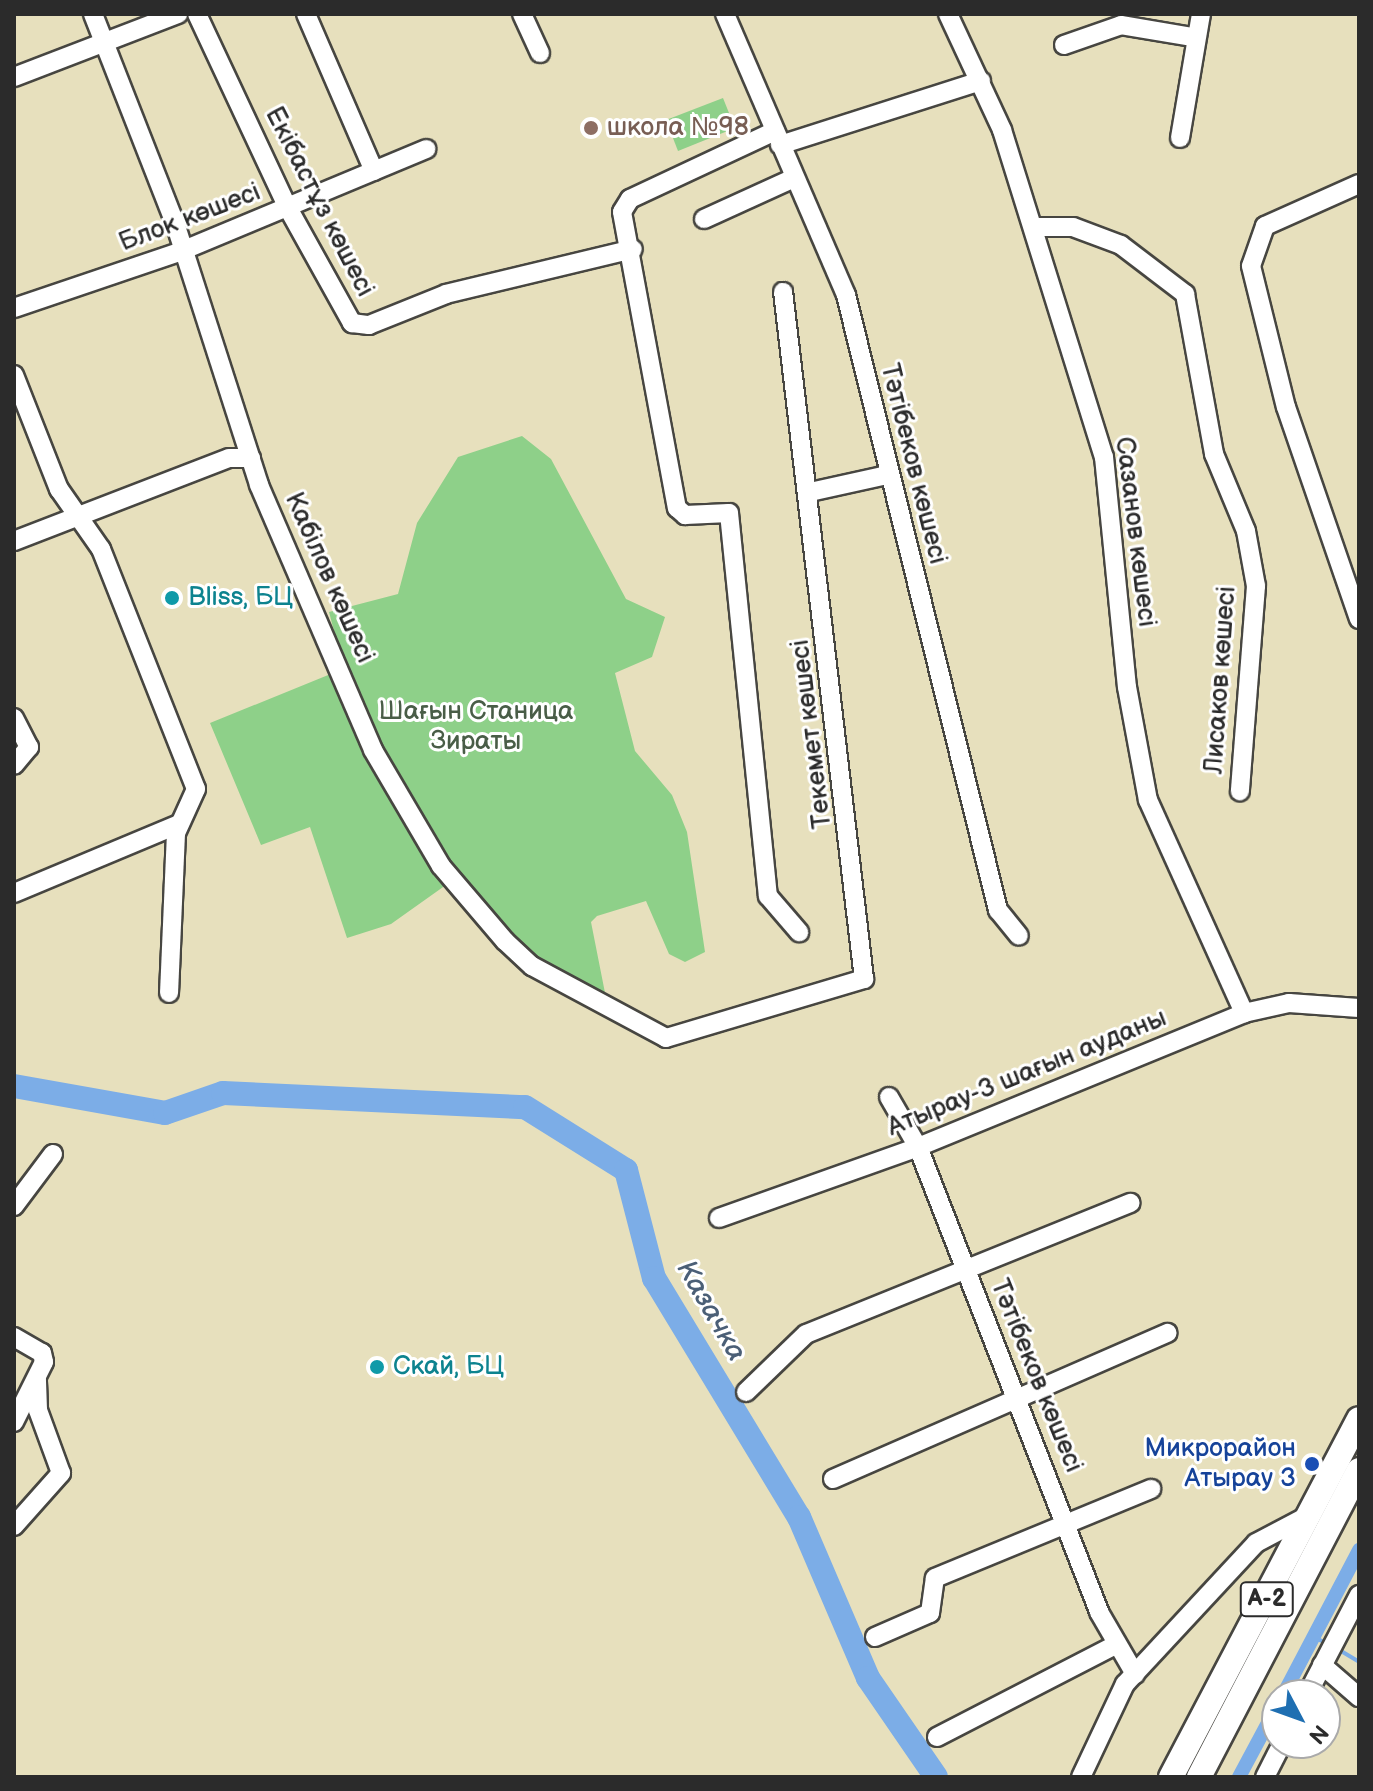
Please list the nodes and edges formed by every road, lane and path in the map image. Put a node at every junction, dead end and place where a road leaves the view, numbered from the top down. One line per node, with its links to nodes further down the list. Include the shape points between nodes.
1 (93, 14): 10 (street, Кабілов көшесі)
2 (178, 14): 10 (street)
3 (197, 14): 21 (street, Екібастұз көшесі)
4 (306, 14): 18 (street)
5 (522, 14): 12 (street)
6 (725, 14): 15 (street, Тәтібеков көшесі)
7 (948, 14): 14 (street, Сазанов көшесі)
8 (1201, 14): 9 (street)
9 (1193, 37): 11 (street, via 1121,25); 16 (street)
10 (104, 42): 13 (street); 25 (street, Кабілов көшесі, via 176,226)
11 (1064, 45)
12 (540, 53)
13 (14, 77)
14 (981, 81): 15 (street); 23 (street, Сазанов көшесі)
15 (778, 138): 19 (street, Тәтібеков көшесі); 24 (street, via 626,202)
16 (1180, 138)
17 (426, 149): 18 (street, Блок көшесі)
18 (374, 171): 21 (street, Блок көшесі)
19 (794, 178): 22 (street); 30 (street, Тәтібеков көшесі, via 846,295)
20 (1359, 184): 34 (street, via 1265,226 1251,266 1286,407)
21 (288, 208): 24 (street, Екібастұз көшесі, via 360,326 446,294); 25 (street, Блок көшесі)
22 (704, 219)
23 (1034, 227): 37 (street, Лисаков көшесі, via 1073,227 1121,245 1185,294 1214,454 1246,531 1256,586); 44 (street, Сазанов көшесі, via 1104,457 1127,687 1148,800)
24 (633, 249): 40 (street, via 677,508 685,515 729,513 768,896)
25 (179, 252): 27 (street, Блок көшесі); 29 (street, Кабілов көшесі)
26 (783, 292): 31 (street, Текемет көшесі)
27 (14, 308)
28 (14, 375): 32 (street, via 59,489)
29 (251, 458): 32 (street, via 229,458); 45 (street, Кабілов көшесі, via 373,750 441,866 532,966 637,1026)
30 (887, 475): 31 (street); 41 (street, Тәтібеков көшесі, via 998,910)
31 (810, 492): 45 (street, Текемет көшесі, via 864,979)
32 (77, 513): 33 (street); 38 (street, via 101,549 196,789)
33 (14, 541)
34 (1359, 619)
35 (14, 718): 36 (street, via 29,747)
36 (14, 765)
37 (1240, 791)
38 (179, 824): 39 (street); 42 (street)
39 (14, 893)
40 (799, 932)
41 (1019, 936)
42 (169, 993)
43 (1359, 1008): 44 (street, Атырау-3 шағын ауданы, via 1289,1003)
44 (1244, 1013): 47 (street, Атырау-3 шағын ауданы)
45 (682, 1037)
46 (889, 1097): 47 (street, Тәтібеков көшесі)
47 (918, 1147): 51 (street, Атырау-3 шағын ауданы); 52 (street, Тәтібеков көшесі)
48 (53, 1154): 50 (street)
49 (1131, 1203): 52 (street)
50 (14, 1206)
51 (719, 1218)
52 (966, 1270): 56 (street, via 806,1334); 57 (street, Тәтібеков көшесі)
53 (1167, 1333): 57 (street)
54 (14, 1337): 55 (street, via 42,1353)
55 (37, 1379): 59 (street); 65 (street, via 38,1410 61,1473)
56 (746, 1392)
57 (1017, 1398): 61 (street); 64 (street, Тәтібеков көшесі)
58 (1359, 1419): 63 (main road, A-2)
59 (14, 1422)
60 (1359, 1470): 77 (main road, A-2)
61 (833, 1479)
62 (1151, 1489): 64 (street)
63 (1313, 1512): 70 (street, via 1256,1543); 76 (main road, A-2)
64 (1065, 1521): 67 (street, via 935,1578 930,1613); 68 (street, Тәтібеков көшесі)
65 (14, 1526)
66 (1359, 1595): 69 (street)
67 (875, 1637)
68 (1113, 1646): 70 (street, Тәтібеков көшесі); 73 (street)
69 (1322, 1665): 71 (street); 72 (street)
70 (1135, 1674): 75 (street)
71 (1315, 1679)
72 (1359, 1697)
73 (937, 1737)
74 (1274, 1759): 78 (street)
75 (1081, 1777)
76 (1171, 1777)
77 (1199, 1777)
78 (1265, 1777)

